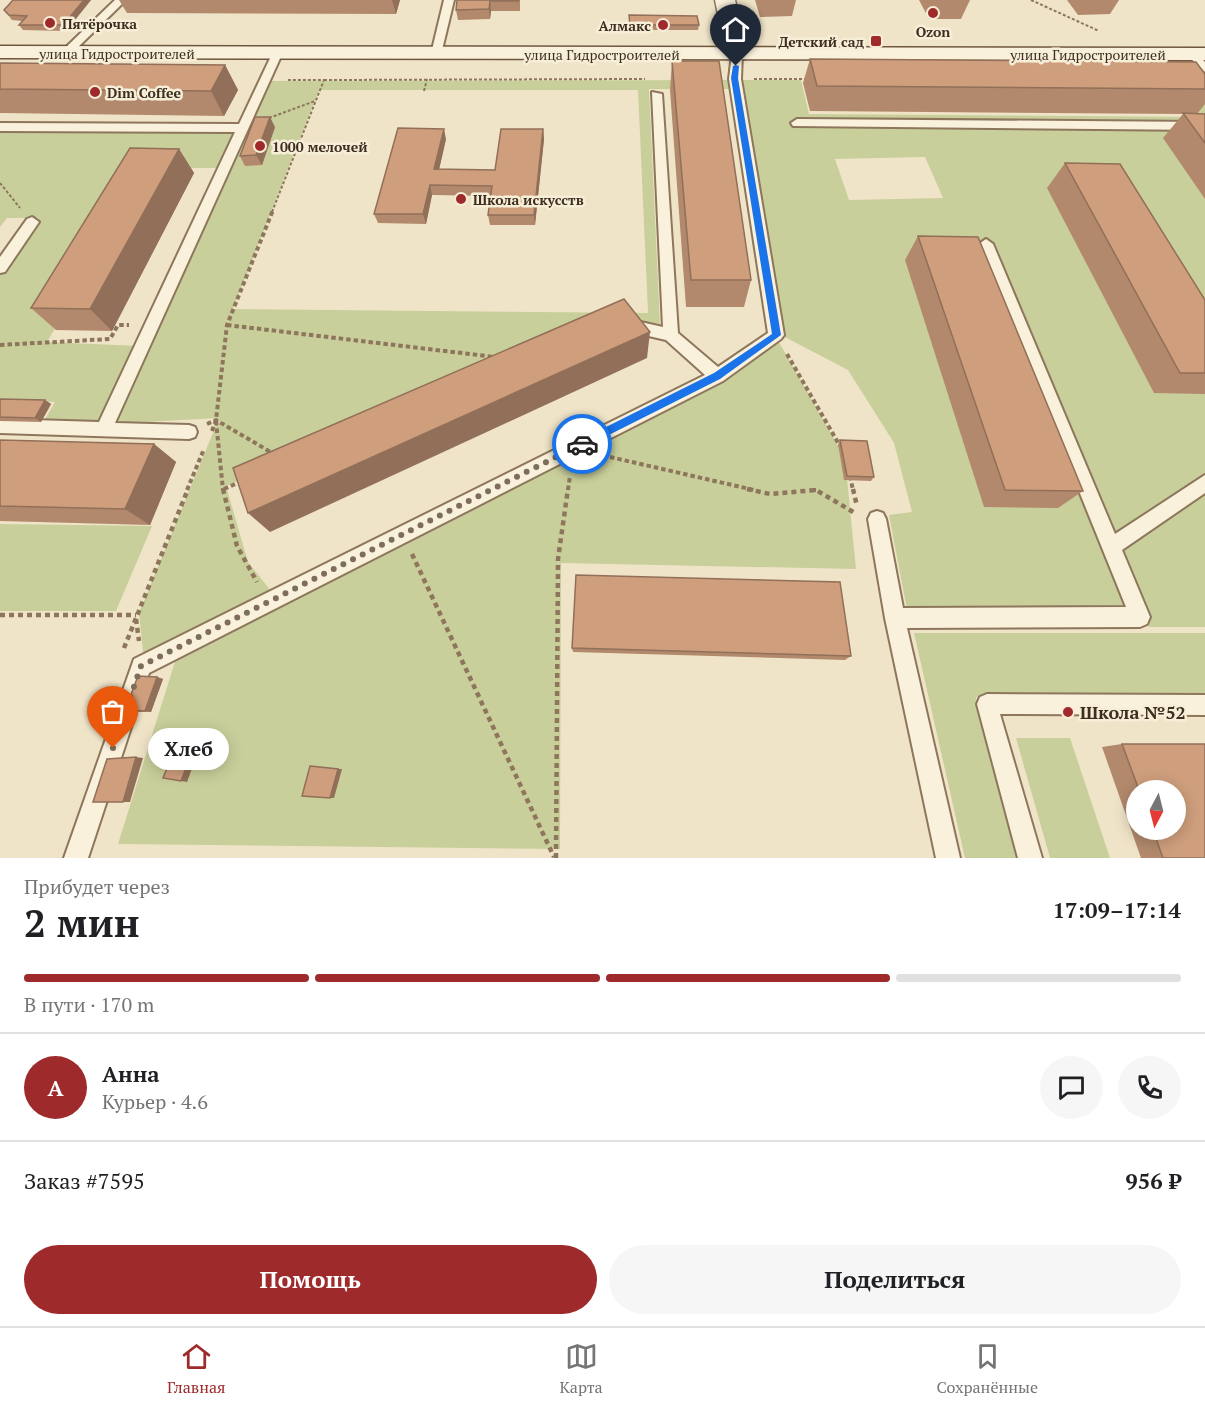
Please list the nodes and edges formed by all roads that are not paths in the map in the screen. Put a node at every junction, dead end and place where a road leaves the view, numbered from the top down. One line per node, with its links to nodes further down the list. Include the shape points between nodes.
1 (121, 0): 5 (lane)
2 (449, 0): 7 (lane)
3 (724, 0): 8 (street)
4 (0, 52): 5 (street, улица Гидростроителей)
5 (66, 53): 6 (street, улица Гидростроителей)
6 (277, 54): 7 (street, улица Гидростроителей); 14 (lane)
7 (436, 54): 8 (street, улица Гидростроителей)
8 (737, 54): 9 (street, улица Гидростроителей); 20 (lane, via 735,78 776,335)
9 (1201, 59)
10 (656, 94): 19 (lane)
11 (797, 123): 12 (lane)
12 (1205, 126)
13 (0, 127): 14 (lane)
14 (243, 128): 22 (lane)
15 (32, 222): 17 (lane)
16 (986, 244): 26 (lane)
17 (0, 268)
18 (606, 326): 19 (lane, via 616,322)
19 (670, 335): 20 (lane)
20 (717, 376): 29 (lane, via 141,666)
21 (0, 426): 22 (lane)
22 (104, 429): 23 (lane)
23 (189, 432)
24 (1205, 483): 26 (lane)
25 (877, 519): 27 (lane)
26 (1111, 547): 27 (lane, via 1140,617)
27 (895, 618): 30 (lane)
28 (1205, 705): 31 (lane, via 987,704)
29 (76, 858)
30 (948, 858)
31 (1030, 858)

